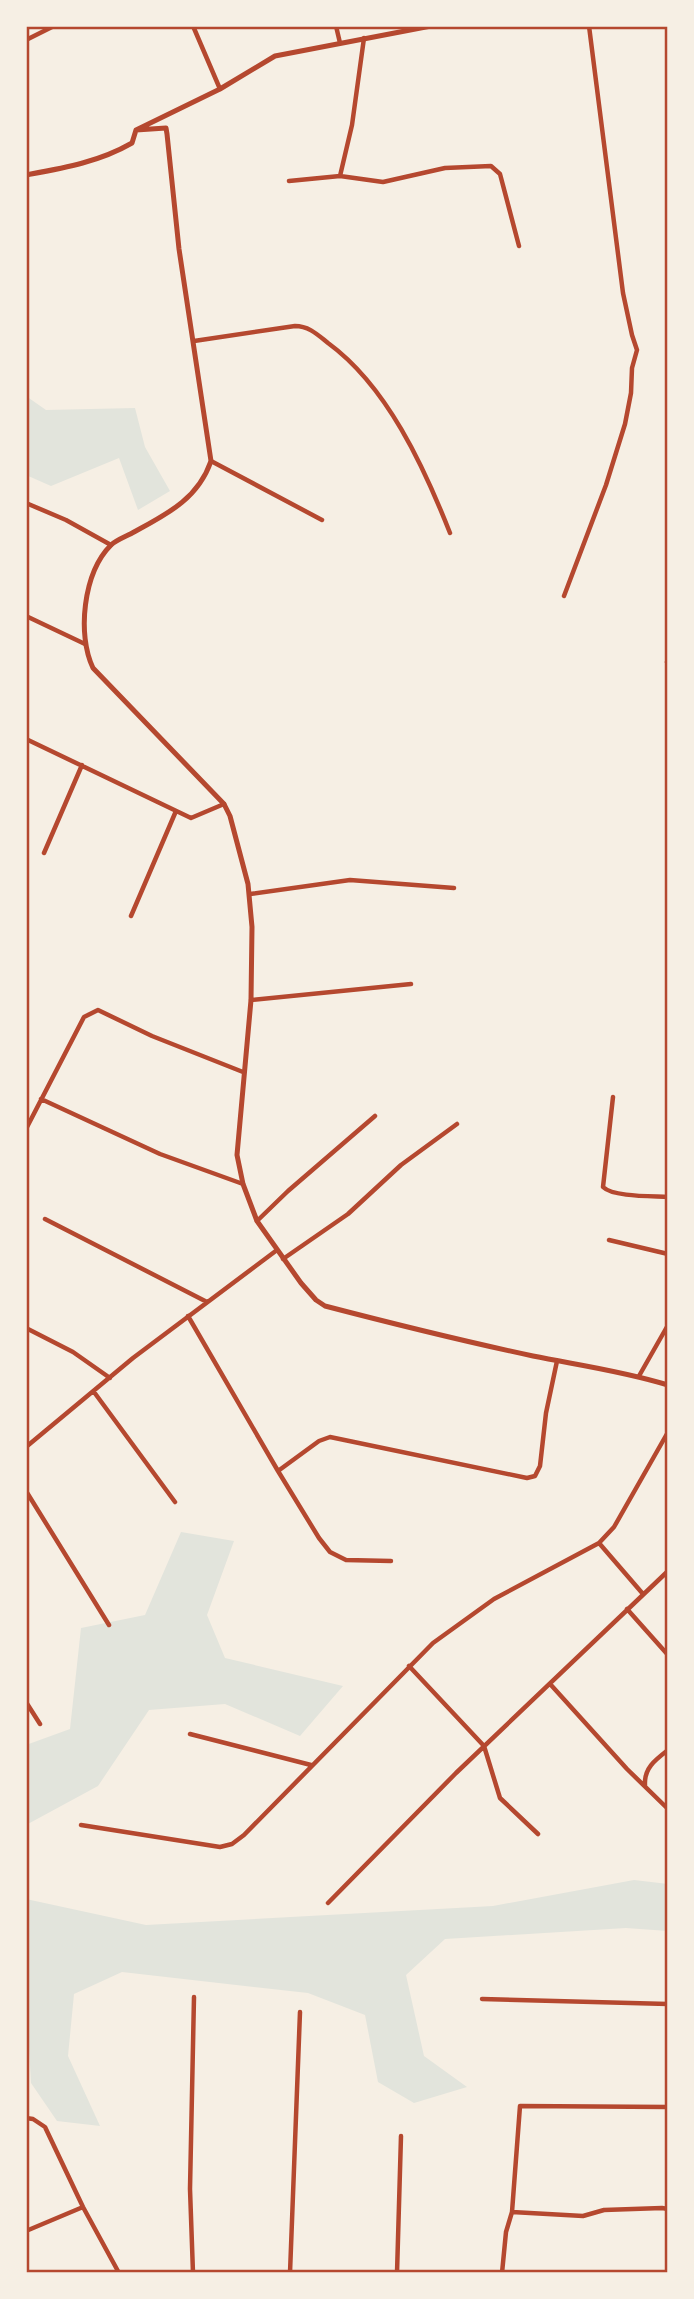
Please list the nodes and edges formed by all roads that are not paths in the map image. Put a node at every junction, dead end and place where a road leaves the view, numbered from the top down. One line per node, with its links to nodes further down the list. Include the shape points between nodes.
1 (54, 26): 7 (street)
2 (193, 26): 9 (street)
3 (336, 26): 8 (street)
4 (431, 26): 6 (street)
5 (589, 26): 21 (street, via 623,293 637,350 625,424 607,485)
6 (364, 38): 8 (street); 12 (street)
7 (26, 40)
8 (340, 43): 9 (street, via 275,56)
9 (220, 89): 10 (street)
10 (136, 130): 11 (street, via 132,143 98,160); 15 (street, via 166,128 178,248)
11 (26, 175)
12 (340, 176): 13 (street); 14 (street, via 383,182 444,168 491,166 500,174)
13 (289, 181)
14 (519, 246)
15 (194, 341): 16 (street); 19 (street, via 308,327 342,353 388,408 428,478)
16 (211, 461): 18 (street); 20 (street, via 193,493 168,513)
17 (26, 503): 20 (street)
18 (323, 520)
19 (450, 533)
20 (111, 545): 23 (street, via 90,586 84,613)
21 (564, 596)
22 (26, 616): 23 (street)
23 (85, 644): 26 (street, via 93,668 107,685)
24 (26, 739): 25 (street)
25 (82, 765): 27 (street); 28 (street)
26 (223, 804): 27 (street, via 191,818); 30 (street)
27 (176, 811): 31 (street)
28 (44, 853)
29 (454, 888): 30 (street, via 350,880)
30 (250, 894): 33 (street)
31 (131, 916)
32 (411, 984): 33 (street)
33 (251, 1000): 34 (street)
34 (243, 1072): 36 (street, via 98,1010 84,1017); 41 (street, via 237,1156)
35 (613, 1097): 42 (street, via 603,1187 622,1194)
36 (41, 1099): 38 (street); 41 (street, via 160,1154)
37 (375, 1116): 44 (street)
38 (28, 1121): 40 (street)
39 (457, 1124): 48 (street, via 401,1165 348,1214)
40 (26, 1129)
41 (243, 1184): 44 (street)
42 (668, 1197)
43 (45, 1219): 49 (street)
44 (257, 1221): 46 (street)
45 (609, 1240): 47 (street)
46 (277, 1250): 48 (street); 49 (street)
47 (668, 1254)
48 (283, 1259): 53 (street, via 325,1306)
49 (208, 1302): 50 (street)
50 (188, 1317): 55 (street); 60 (street)
51 (668, 1325): 54 (street)
52 (26, 1328): 55 (street)
53 (557, 1361): 54 (street); 60 (street, via 535,1476 330,1437)
54 (639, 1376): 56 (street)
55 (110, 1378): 57 (street)
56 (668, 1385)
57 (94, 1392): 59 (street); 62 (street)
58 (668, 1432): 63 (street, via 614,1527)
59 (26, 1447)
60 (278, 1471): 64 (street, via 330,1552 346,1560)
61 (26, 1491): 68 (street)
62 (175, 1502)
63 (599, 1543): 66 (street); 70 (street, via 494,1599)
64 (391, 1561)
65 (668, 1571): 66 (street)
66 (643, 1594): 67 (street)
67 (627, 1609): 69 (street); 71 (street)
68 (109, 1625)
69 (668, 1655)
70 (409, 1666): 75 (street); 77 (street)
71 (551, 1685): 75 (street); 78 (street)
72 (26, 1702): 73 (street)
73 (40, 1724)
74 (190, 1734): 77 (street)
75 (484, 1746): 81 (street, via 500,1798); 82 (street)
76 (668, 1750): 78 (street, via 649,1766)
77 (312, 1765): 80 (street, via 232,1844 220,1847)
78 (645, 1787): 79 (street)
79 (668, 1809)
80 (81, 1825)
81 (538, 1834)
82 (328, 1903)
83 (194, 1997): 95 (street)
84 (482, 1999): 85 (street)
85 (668, 2004)
86 (300, 2012): 96 (street)
87 (668, 2107): 92 (street, via 520,2106)
88 (26, 2118): 90 (street, via 46,2127)
89 (401, 2137): 97 (street)
90 (83, 2207): 93 (street); 94 (street)
91 (668, 2209): 92 (street, via 604,2210 583,2216)
92 (512, 2211): 98 (street)
93 (26, 2231)
94 (119, 2273)
95 (193, 2273)
96 (290, 2273)
97 (397, 2273)
98 (502, 2273)

